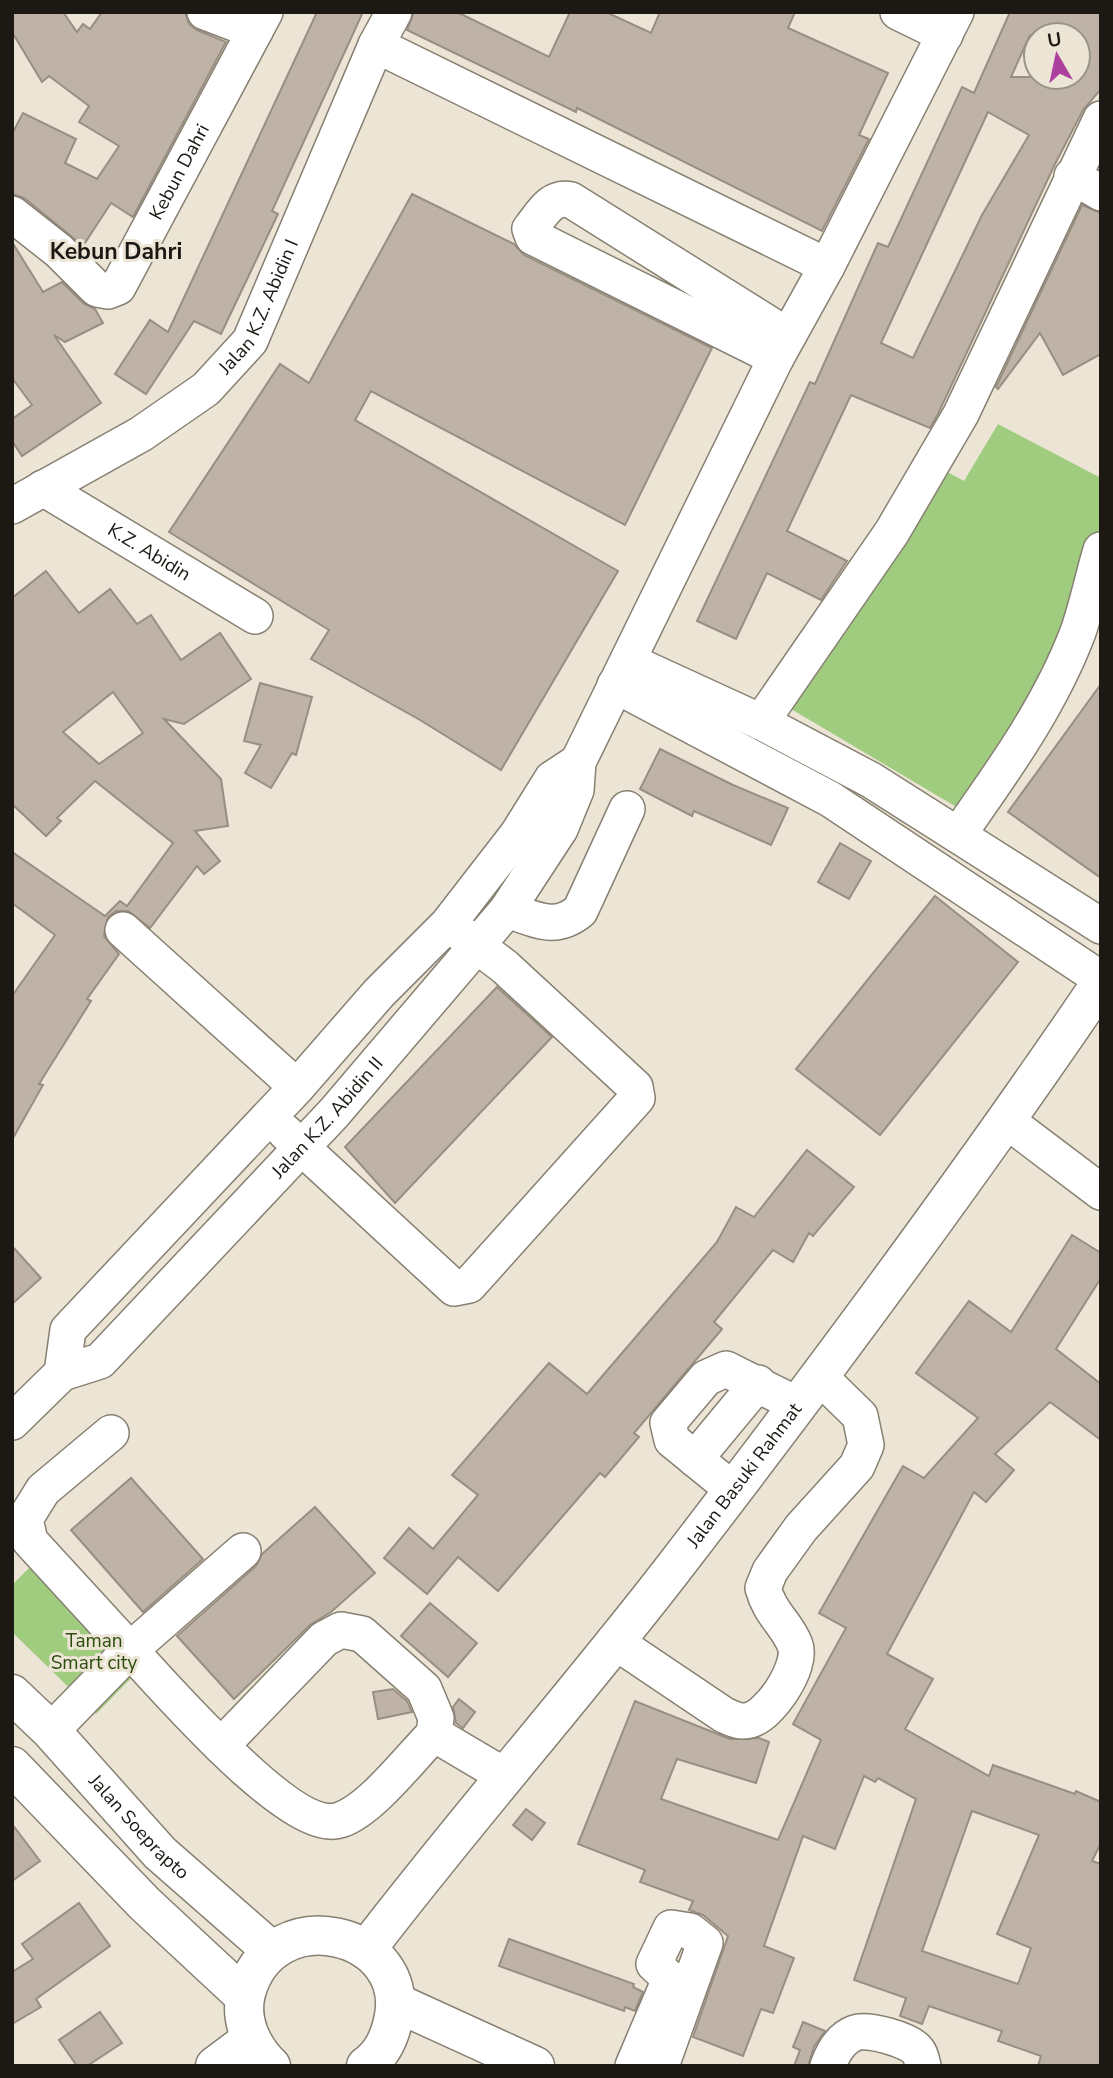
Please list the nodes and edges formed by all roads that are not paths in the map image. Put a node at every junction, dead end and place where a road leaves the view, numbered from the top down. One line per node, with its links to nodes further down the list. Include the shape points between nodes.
1 (205, 12): 4 (street)
2 (394, 12): 6 (street, Jalan K.Z. Abidin I)
3 (898, 12): 5 (street)
4 (260, 22): 9 (street, Kebun Dahri, via 118,287 97,289)
5 (951, 24): 10 (street)
6 (376, 45): 10 (street); 12 (street, Jalan K.Z. Abidin I, via 250,341 206,389 141,434)
7 (1101, 119): 8 (street)
8 (1086, 184): 17 (street, via 892,533)
9 (12, 214)
10 (827, 266): 11 (street)
11 (782, 347): 11 (street, via 533,237 530,229 554,200 571,200); 16 (street)
12 (44, 488): 13 (street, Jalan K.Z. Abidin I); 15 (street, K.Z. Abidin)
13 (12, 506)
14 (1101, 550): 22 (street, via 1078,631 1059,677 1011,761)
15 (255, 616)
16 (621, 673): 17 (street); 18 (street); 21 (street)
17 (761, 722): 19 (street)
18 (578, 762): 23 (street, Jalan K.Z. Abidin II, via 576,790 560,829); 24 (street, via 552,779 517,835)
19 (890, 792): 21 (street); 22 (street)
20 (628, 809): 23 (street, via 580,911 566,922 548,923)
21 (868, 823): 28 (street)
22 (958, 835): 25 (street)
23 (507, 910): 27 (street, Jalan K.Z. Abidin II)
24 (448, 924): 27 (street); 29 (street, via 379,993)
25 (1101, 926)
26 (123, 930): 29 (street)
27 (478, 945): 32 (street, Jalan K.Z. Abidin II); 32 (street, via 635,1087 637,1098 469,1285 460,1289)
28 (1101, 981): 31 (main road, Jalan Basuki Rahmat)
29 (297, 1087): 30 (street)
30 (267, 1116): 32 (street); 34 (street, via 68,1329)
31 (1007, 1121): 33 (street); 35 (main road, Jalan Basuki Rahmat)
32 (302, 1147): 34 (street, Jalan K.Z. Abidin II, via 100,1361)
33 (1101, 1192)
34 (62, 1373): 36 (street)
35 (809, 1391): 38 (main road, Jalan Basuki Rahmat); 38 (street, via 758,1383 695,1459); 40 (street, via 860,1416 866,1445 857,1466 801,1528 763,1588 771,1612 797,1653 772,1707 754,1720 742,1722 724,1716)
36 (12, 1422)
37 (111, 1433): 41 (street, via 43,1490 25,1519 30,1541)
38 (732, 1489): 40 (main road, Jalan Basuki Rahmat)
39 (243, 1551): 41 (street)
40 (614, 1641): 47 (main road, Jalan Basuki Rahmat)
41 (130, 1650): 43 (street); 45 (street)
42 (12, 1695): 43 (main road, Jalan Soeprapto)
43 (51, 1731): 49 (main road, Jalan Soeprapto, via 160,1853)
44 (434, 1734): 45 (street, via 356,1813 337,1822 310,1819 293,1809); 45 (street, via 436,1718 424,1689 362,1634 341,1630 324,1639); 47 (street)
45 (221, 1746)
46 (12, 1766): 50 (main road, via 145,1904)
47 (505, 1776): 48 (main road, Jalan Basuki Rahmat)
48 (366, 1950): 49 (main road, via 344,1938 319,1934 294,1938); 51 (main road, via 382,1968)
49 (272, 1951): 50 (main road, via 259,1964)
50 (245, 1997): 52 (main road, via 245,2018)
51 (397, 2003): 53 (main road, via 390,2035); 55 (main road)
52 (261, 2053): 54 (main road)
53 (373, 2065)
54 (215, 2066)
55 (535, 2066)
56 (633, 2066): 57 (street, via 678,1982 675,2032)
57 (661, 2066)
58 (828, 2066): 59 (street, via 843,2041 865,2030 910,2045 918,2050)
59 (923, 2066)

